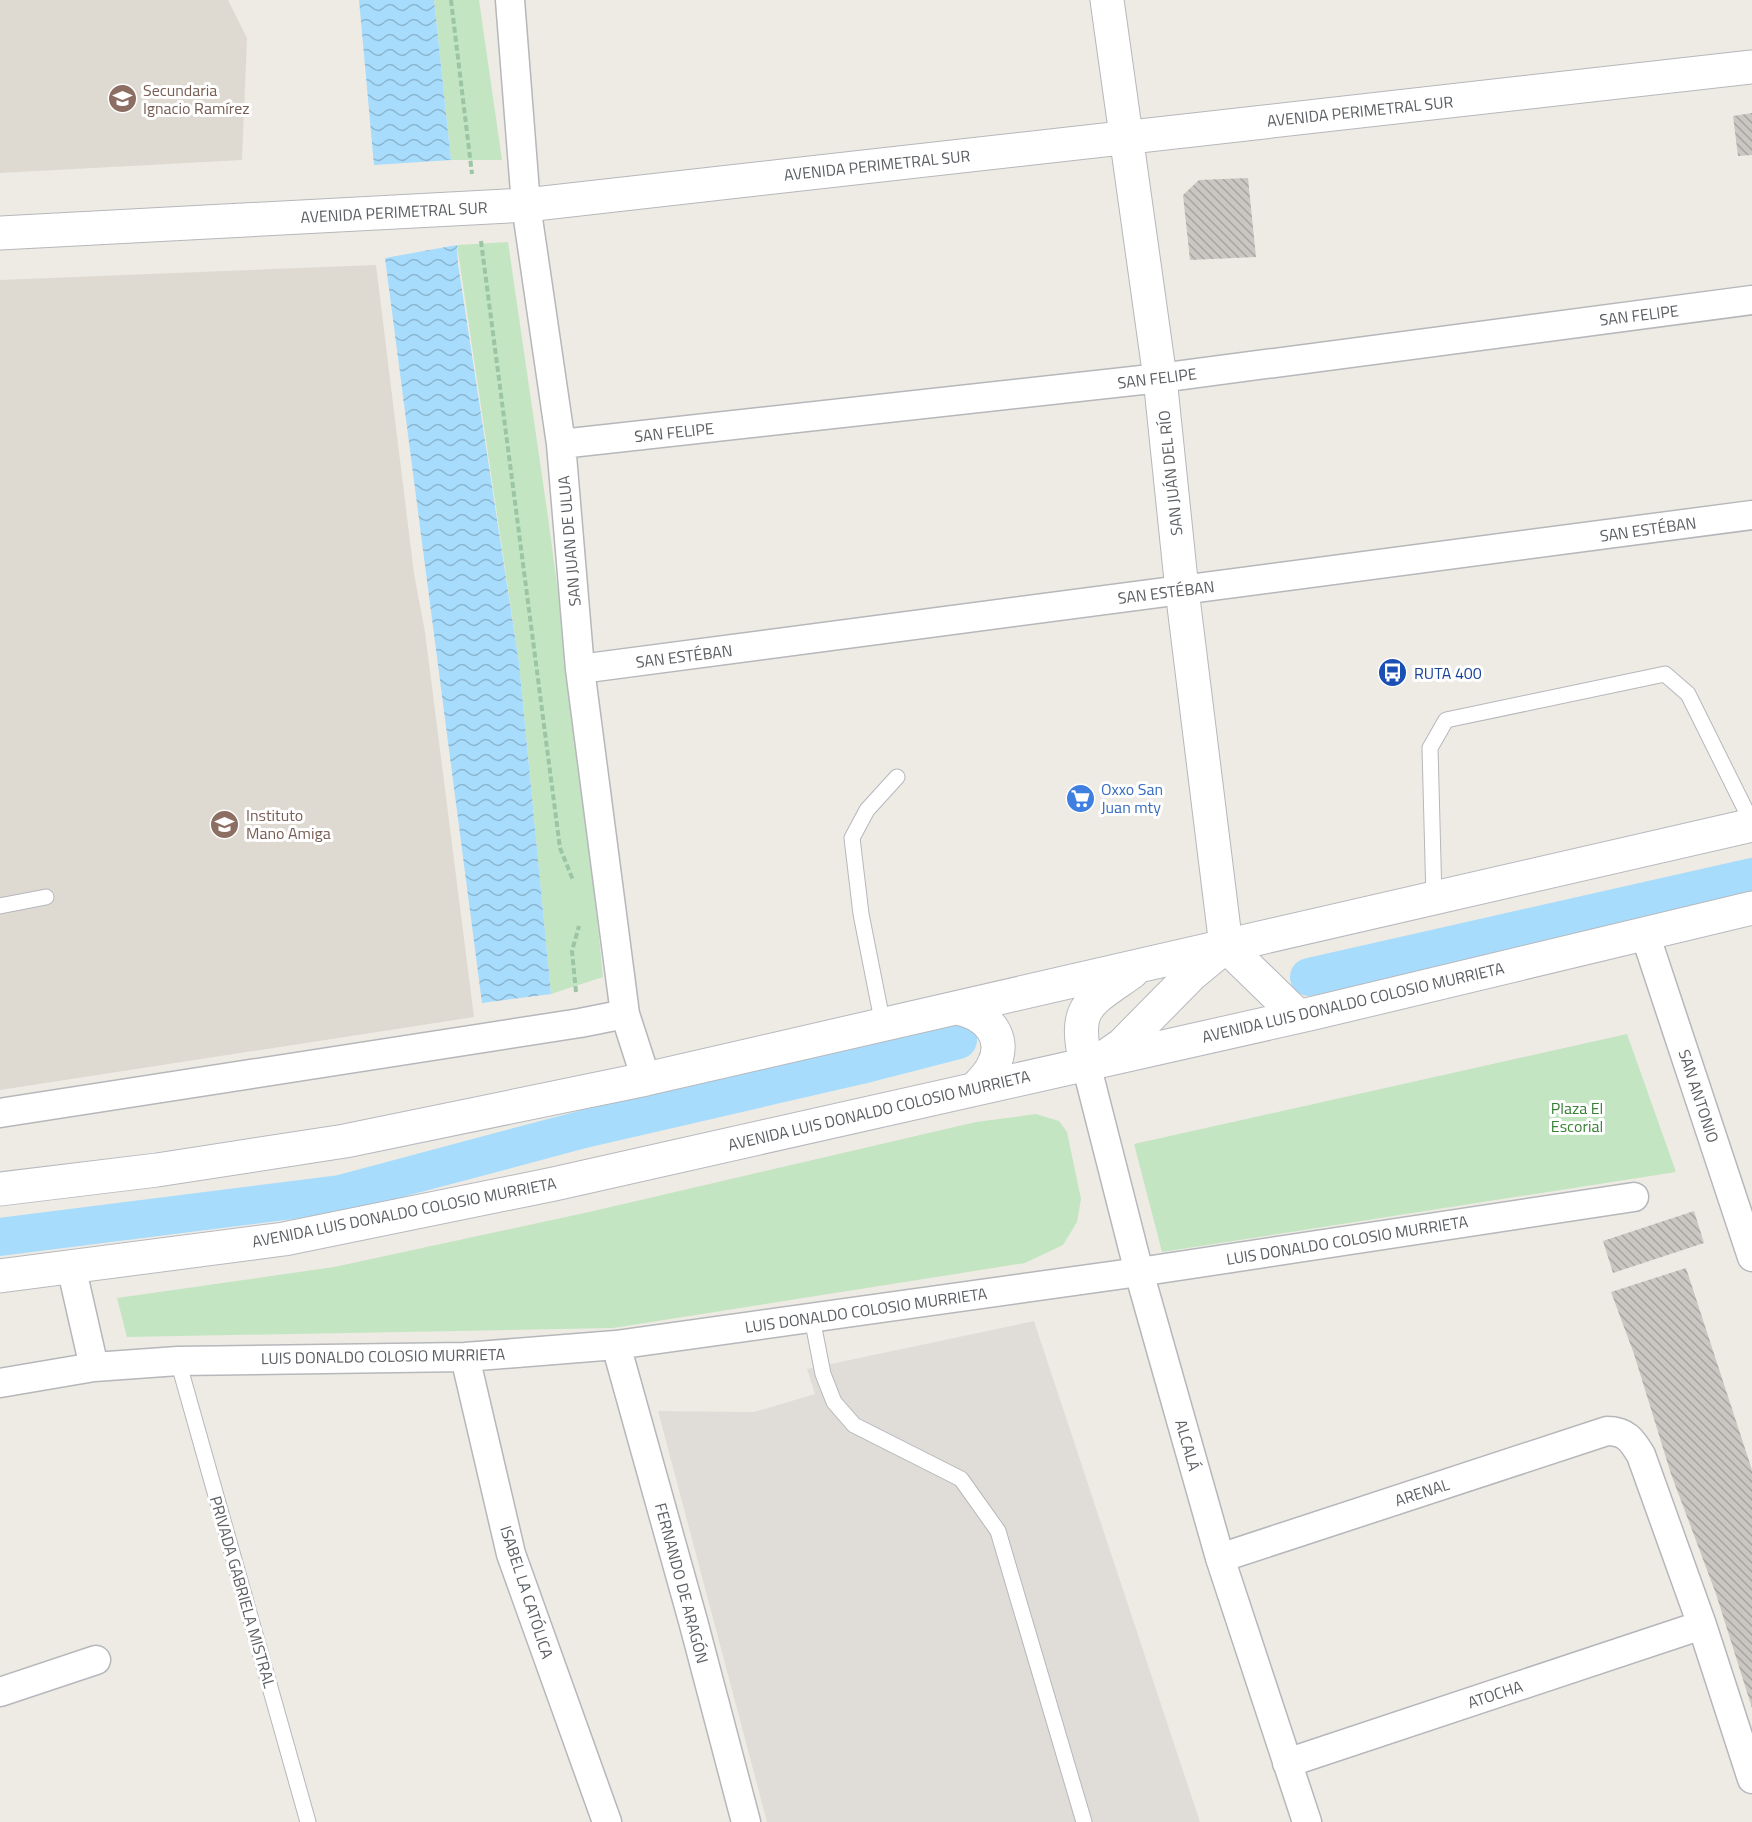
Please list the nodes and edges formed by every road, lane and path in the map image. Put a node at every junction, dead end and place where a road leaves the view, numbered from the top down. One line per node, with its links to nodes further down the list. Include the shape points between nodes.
1 (451, 0): 7 (path)
2 (510, 0): 6 (street, SAN JUAN DE ULUA)
3 (1107, 0): 5 (main road, SAN JUÁN DEL RÍO)
4 (1752, 67): 5 (main road, AVENIDA PERIMETRAL SUR)
5 (1126, 137): 6 (main road, AVENIDA PERIMETRAL SUR); 10 (main road, SAN JUÁN DEL RÍO)
6 (526, 205): 7 (main road, AVENIDA PERIMETRAL SUR); 11 (street, SAN JUAN DE ULUA)
7 (476, 208): 8 (main road, AVENIDA PERIMETRAL SUR); 17 (path, via 560,849)
8 (0, 233)
9 (1752, 300): 10 (street, SAN FELIPE)
10 (1160, 378): 11 (street, SAN FELIPE); 13 (main road, SAN JUÁN DEL RÍO)
11 (561, 444): 14 (street, SAN JUAN DE ULUA)
12 (1752, 515): 13 (street, SAN ESTÉBAN)
13 (1182, 590): 14 (street, SAN ESTÉBAN); 24 (main road, SAN JUÁN DEL RÍO)
14 (580, 669): 27 (street, SAN JUAN DE ULUA)
15 (897, 777): 30 (lane, via 867,810 852,838 861,914)
16 (1752, 824): 19 (main road); 19 (lane, via 1688,694 1665,674 1446,720 1430,748)
17 (576, 888)
18 (46, 897): 20 (lane)
19 (1434, 899): 24 (main road)
20 (0, 906)
21 (1752, 908): 23 (main road, AVENIDA LUIS DONALDO COLOSIO MURRIETA)
22 (581, 919): 29 (path, via 572,951)
23 (1645, 934): 28 (main road, AVENIDA LUIS DONALDO COLOSIO MURRIETA); 37 (street, SAN ANTONIO)
24 (1226, 946): 25 (main road); 28 (main road); 31 (main road, via 1192,974 1122,1045)
25 (1140, 966): 26 (main road); 31 (main road, via 1084,1011 1080,1039)
26 (957, 1008): 30 (main road); 33 (main road, via 983,1017 997,1039 994,1066)
27 (625, 1014): 29 (street); 32 (street, SAN JUAN DE ULUA)
28 (1298, 1016): 31 (main road, AVENIDA LUIS DONALDO COLOSIO MURRIETA)
29 (579, 1023): 34 (street)
30 (883, 1025): 32 (main road)
31 (1093, 1062): 33 (main road, AVENIDA LUIS DONALDO COLOSIO MURRIETA); 39 (street, ALCALÁ)
32 (646, 1079): 35 (main road, via 345,1141)
33 (975, 1089): 38 (main road, AVENIDA LUIS DONALDO COLOSIO MURRIETA, via 554,1184 284,1239)
34 (0, 1113)
35 (0, 1189)
36 (1634, 1197): 39 (street, LUIS DONALDO COLOSIO MURRIETA)
37 (1752, 1257)
38 (71, 1266): 40 (main road, AVENIDA LUIS DONALDO COLOSIO MURRIETA); 45 (street)
39 (1139, 1272): 41 (street, LUIS DONALDO COLOSIO MURRIETA); 47 (street, ALCALÁ)
40 (0, 1276)
41 (812, 1318): 42 (street, LUIS DONALDO COLOSIO MURRIETA); 56 (lane, via 823,1374 834,1402 854,1425 961,1479 998,1531)
42 (616, 1346): 43 (street, LUIS DONALDO COLOSIO MURRIETA); 55 (street, FERNANDO DE ARAGÓN)
43 (465, 1357): 44 (street, LUIS DONALDO COLOSIO MURRIETA); 54 (street, ISABEL LA CATÓLICA, via 511,1554)
44 (178, 1361): 45 (street, LUIS DONALDO COLOSIO MURRIETA); 53 (lane, PRIVADA GABRIELA MISTRAL)
45 (94, 1367): 46 (street, LUIS DONALDO COLOSIO MURRIETA)
46 (0, 1383)
47 (1220, 1558): 48 (street, ARENAL, via 1607,1431 1617,1431 1625,1434 1641,1455); 51 (street, ALCALÁ)
48 (1702, 1625): 51 (street, ATOCHA); 52 (street)
49 (96, 1660): 50 (street)
50 (0, 1692)
51 (1287, 1763): 57 (street, ALCALÁ)
52 (1752, 1779)
53 (308, 1822)
54 (607, 1822)
55 (746, 1822)
56 (1084, 1822)
57 (1308, 1822)

